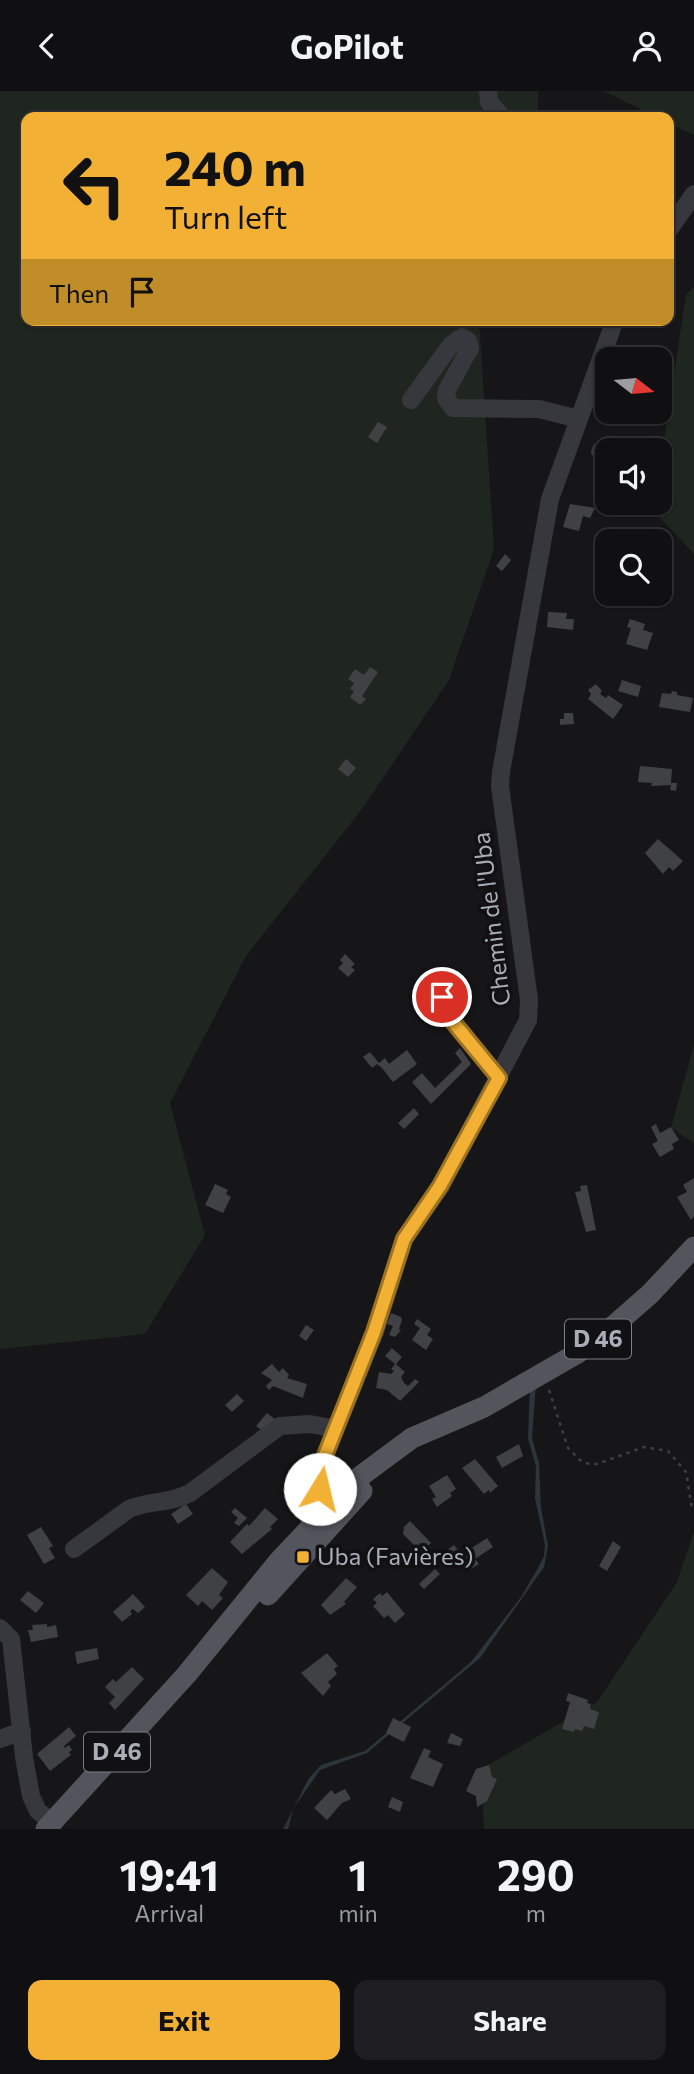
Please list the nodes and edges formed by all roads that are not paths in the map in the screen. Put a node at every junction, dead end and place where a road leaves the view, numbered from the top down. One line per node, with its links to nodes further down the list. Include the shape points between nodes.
1 (488, 91): 2 (street, via 489,102)
2 (498, 112)
3 (694, 194): 4 (street)
4 (674, 219)
5 (613, 326): 7 (street, Chemin de l'Uba)
6 (411, 400): 7 (street, via 451,345 462,337 468,341 468,352 446,394 453,408 539,409)
7 (579, 419): 9 (street, Chemin de l'Uba, via 550,499 501,772 529,1011)
8 (442, 997): 9 (street, via 444,1011)
9 (499, 1078): 11 (street, Chemin de l'Uba, via 440,1186 404,1239)
10 (694, 1247): 12 (main road, D 46, via 611,1328 390,1468)
11 (336, 1429): 12 (street, Chemin de l'Uba, via 319,1475 320,1489); 13 (street, via 280,1426 190,1493 139,1504)
12 (335, 1509): 17 (main road, D 46, via 258,1606 187,1674)
13 (74, 1549)
14 (0, 1628): 15 (street, via 11,1639)
15 (22, 1731): 16 (street); 17 (street, via 31,1796)
16 (0, 1739)
17 (49, 1826)

